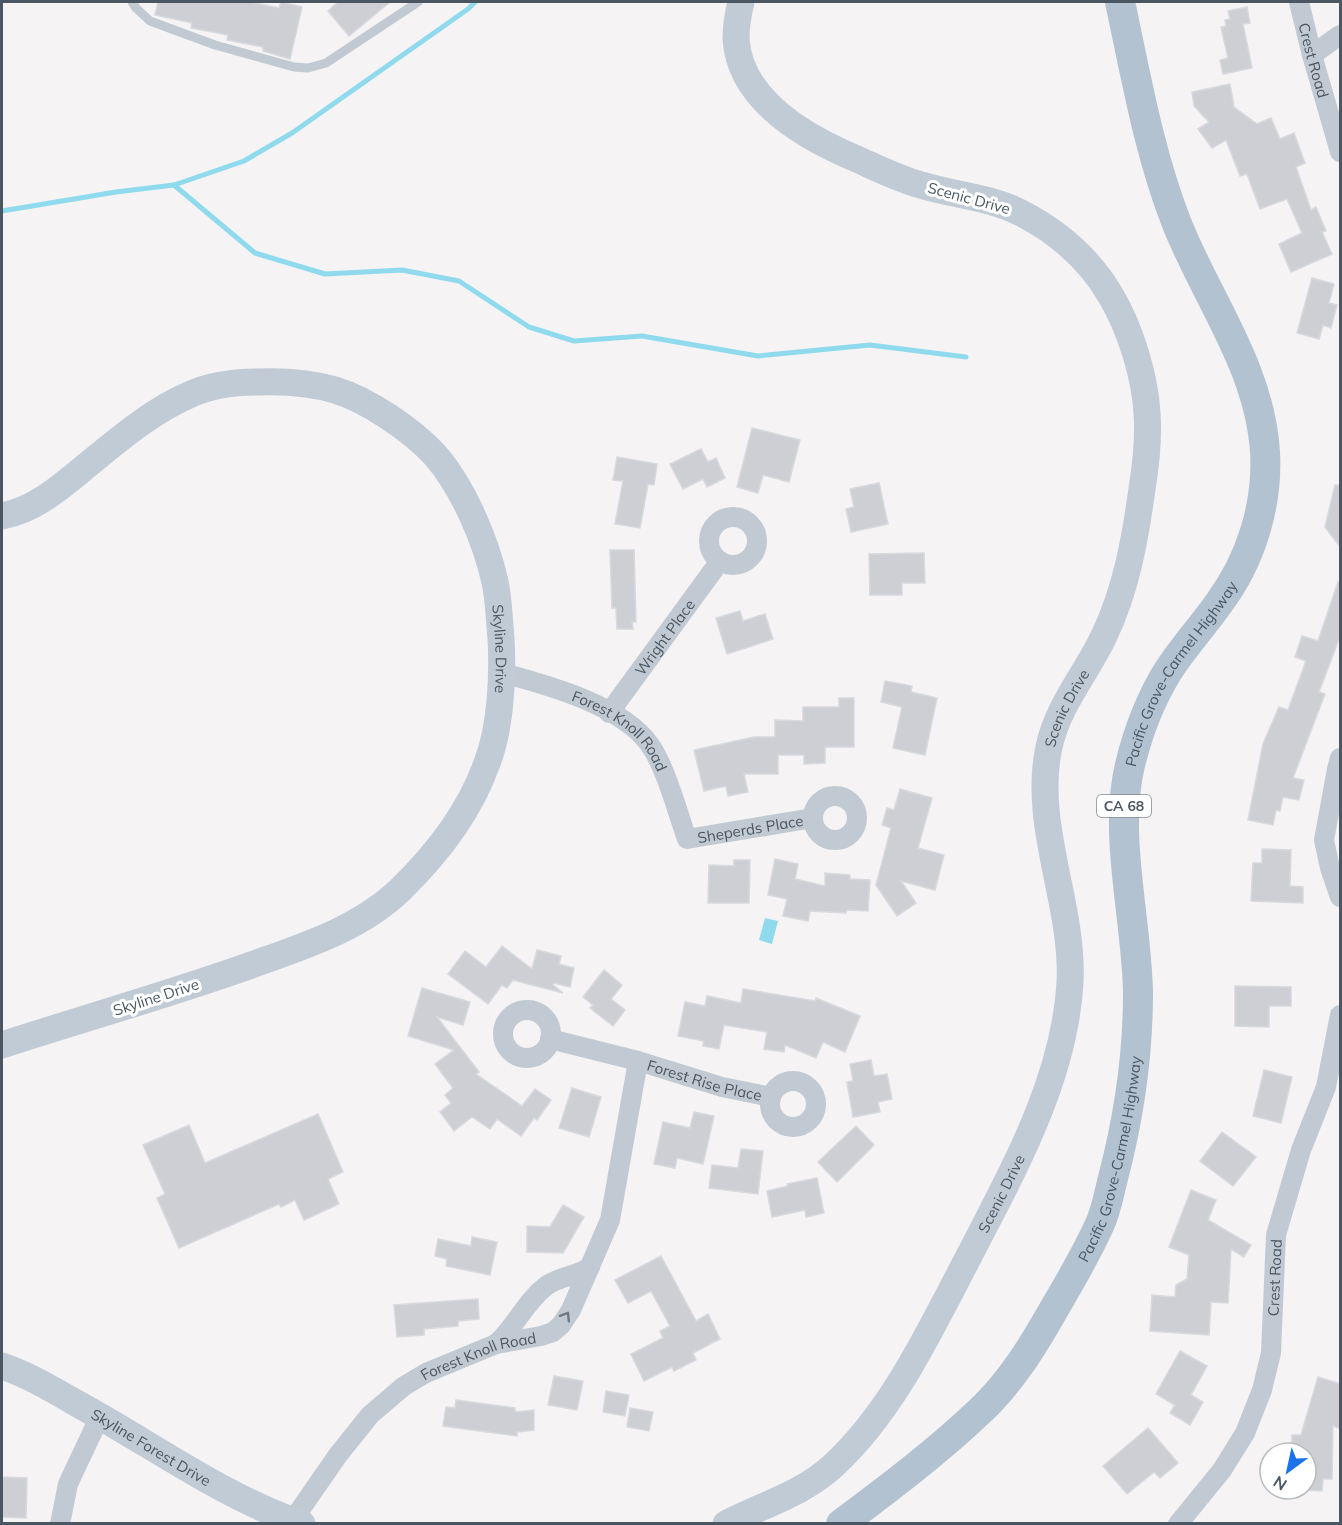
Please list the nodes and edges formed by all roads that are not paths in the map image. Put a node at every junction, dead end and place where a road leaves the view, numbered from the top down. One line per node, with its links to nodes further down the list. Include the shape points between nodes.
1 (132, 2): 2 (lane, via 150,21 215,45 309,68 326,63)
2 (418, 2)
3 (741, 2): 28 (street, Scenic Drive, via 736,43 744,69 773,110 791,125 838,152 914,183 1003,204 1050,231 1086,261 1112,297 1126,329 1143,381 1148,414 1136,534 1122,589 1103,638 1055,724 1046,762 1048,820 1070,982 1059,1053 1048,1087 939,1313 872,1423 820,1476)
4 (1120, 2): 29 (main road, Pacific Grove-Carmel Highway / CA 68, via 1150,139 1169,202 1256,398 1263,434 1265,489 1252,543 1237,576 1161,683 1145,717 1130,766 1124,824 1137,968 1137,1058 1125,1132 1101,1223 1035,1343 1011,1377 982,1410)
5 (1299, 2): 7 (street, Crest Road)
6 (1341, 35): 7 (street)
7 (1312, 55): 8 (street, Crest Road)
8 (1341, 152)
9 (2, 516): 11 (street, Skyline Drive, via 19,513 39,501 135,428 190,394 258,382 287,382 338,391 412,434 435,455 454,483 487,552 496,585)
10 (720, 561): 12 (street, Wright Place)
11 (503, 673): 12 (street, Forest Knoll Road, via 559,688); 19 (street, Skyline Drive, via 488,762 476,788 440,845 398,892 346,929 296,949 155,999)
12 (609, 712): 15 (street, Forest Knoll Road, via 650,744)
13 (1341, 759): 16 (street, via 1324,840)
14 (813, 818): 15 (street, Sheperds Place)
15 (687, 839)
16 (1341, 897)
17 (1341, 1015): 30 (street, Crest Road, via 1326,1087 1276,1235 1271,1353 1262,1390 1245,1433 1222,1470)
18 (550, 1039): 20 (street, Forest Rise Place)
19 (2, 1045)
20 (639, 1061): 21 (street, Forest Rise Place, via 722,1087); 22 (street, Forest Knoll Road, via 609,1220)
21 (771, 1097)
22 (590, 1267): 23 (street, via 549,1284); 23 (street, Forest Knoll Road, one-way to 22, via 553,1332 571,1310)
23 (496, 1344): 26 (street, Forest Knoll Road, via 426,1373 388,1398 338,1455)
24 (2, 1366): 25 (street, Skyline Forest Drive)
25 (100, 1416): 26 (street, Skyline Forest Drive, via 226,1490); 27 (street, via 69,1484)
26 (297, 1522)
27 (60, 1524)
28 (726, 1524)
29 (842, 1524)
30 (1178, 1524)

